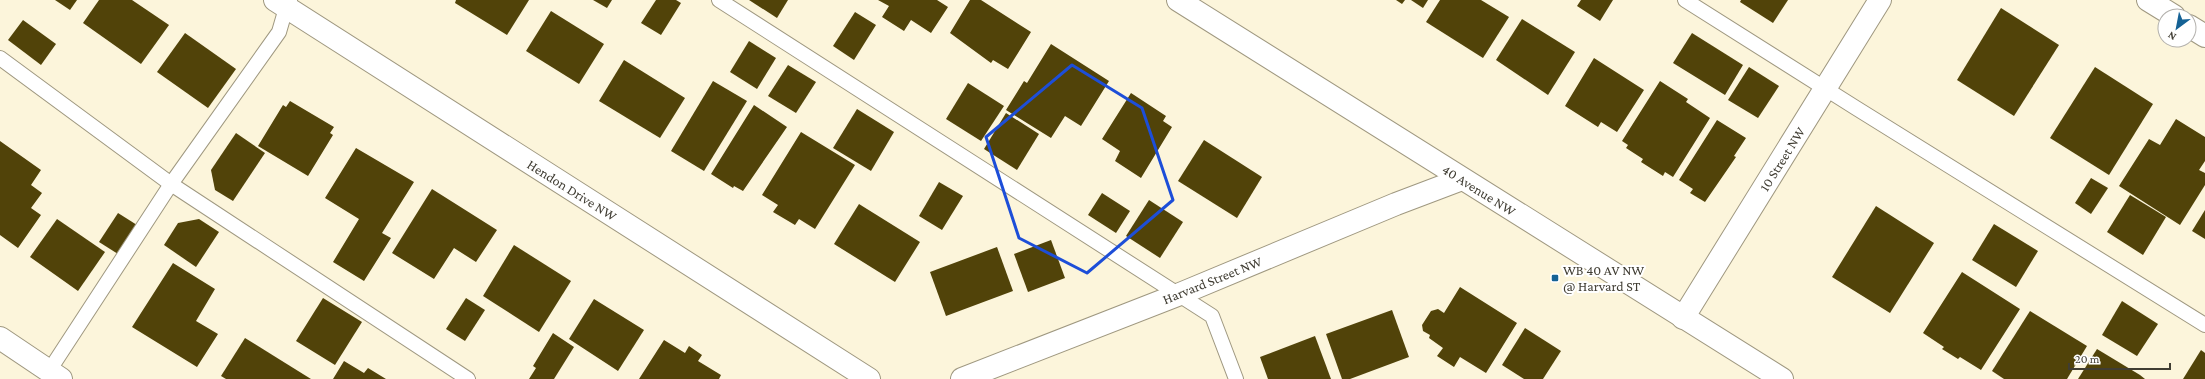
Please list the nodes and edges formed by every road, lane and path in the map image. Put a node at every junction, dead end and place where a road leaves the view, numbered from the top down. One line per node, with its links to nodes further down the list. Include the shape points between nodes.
1 (719, 0): 12 (lane)
2 (1178, 0): 10 (street, 40 Avenue NW)
3 (1685, 0): 9 (lane)
4 (1880, 0): 9 (street, 10 Street NW)
5 (2148, 0): 7 (street)
6 (284, 3): 11 (lane, via 279,32); 18 (street, Hendon Drive NW)
7 (2161, 8)
8 (0, 58): 11 (lane)
9 (1826, 88): 13 (street, 10 Street NW); 14 (lane)
10 (1462, 179): 12 (street, Harvard Street NW); 13 (street, 40 Avenue NW)
11 (171, 184): 16 (lane); 17 (lane)
12 (1180, 294): 19 (street, Harvard Street NW); 20 (lane, via 1212,316)
13 (1683, 318): 21 (street, 40 Avenue NW)
14 (2205, 325)
15 (0, 338): 16 (street)
16 (55, 375)
17 (468, 379)
18 (869, 379)
19 (962, 379)
20 (1236, 379)
21 (1782, 379)

